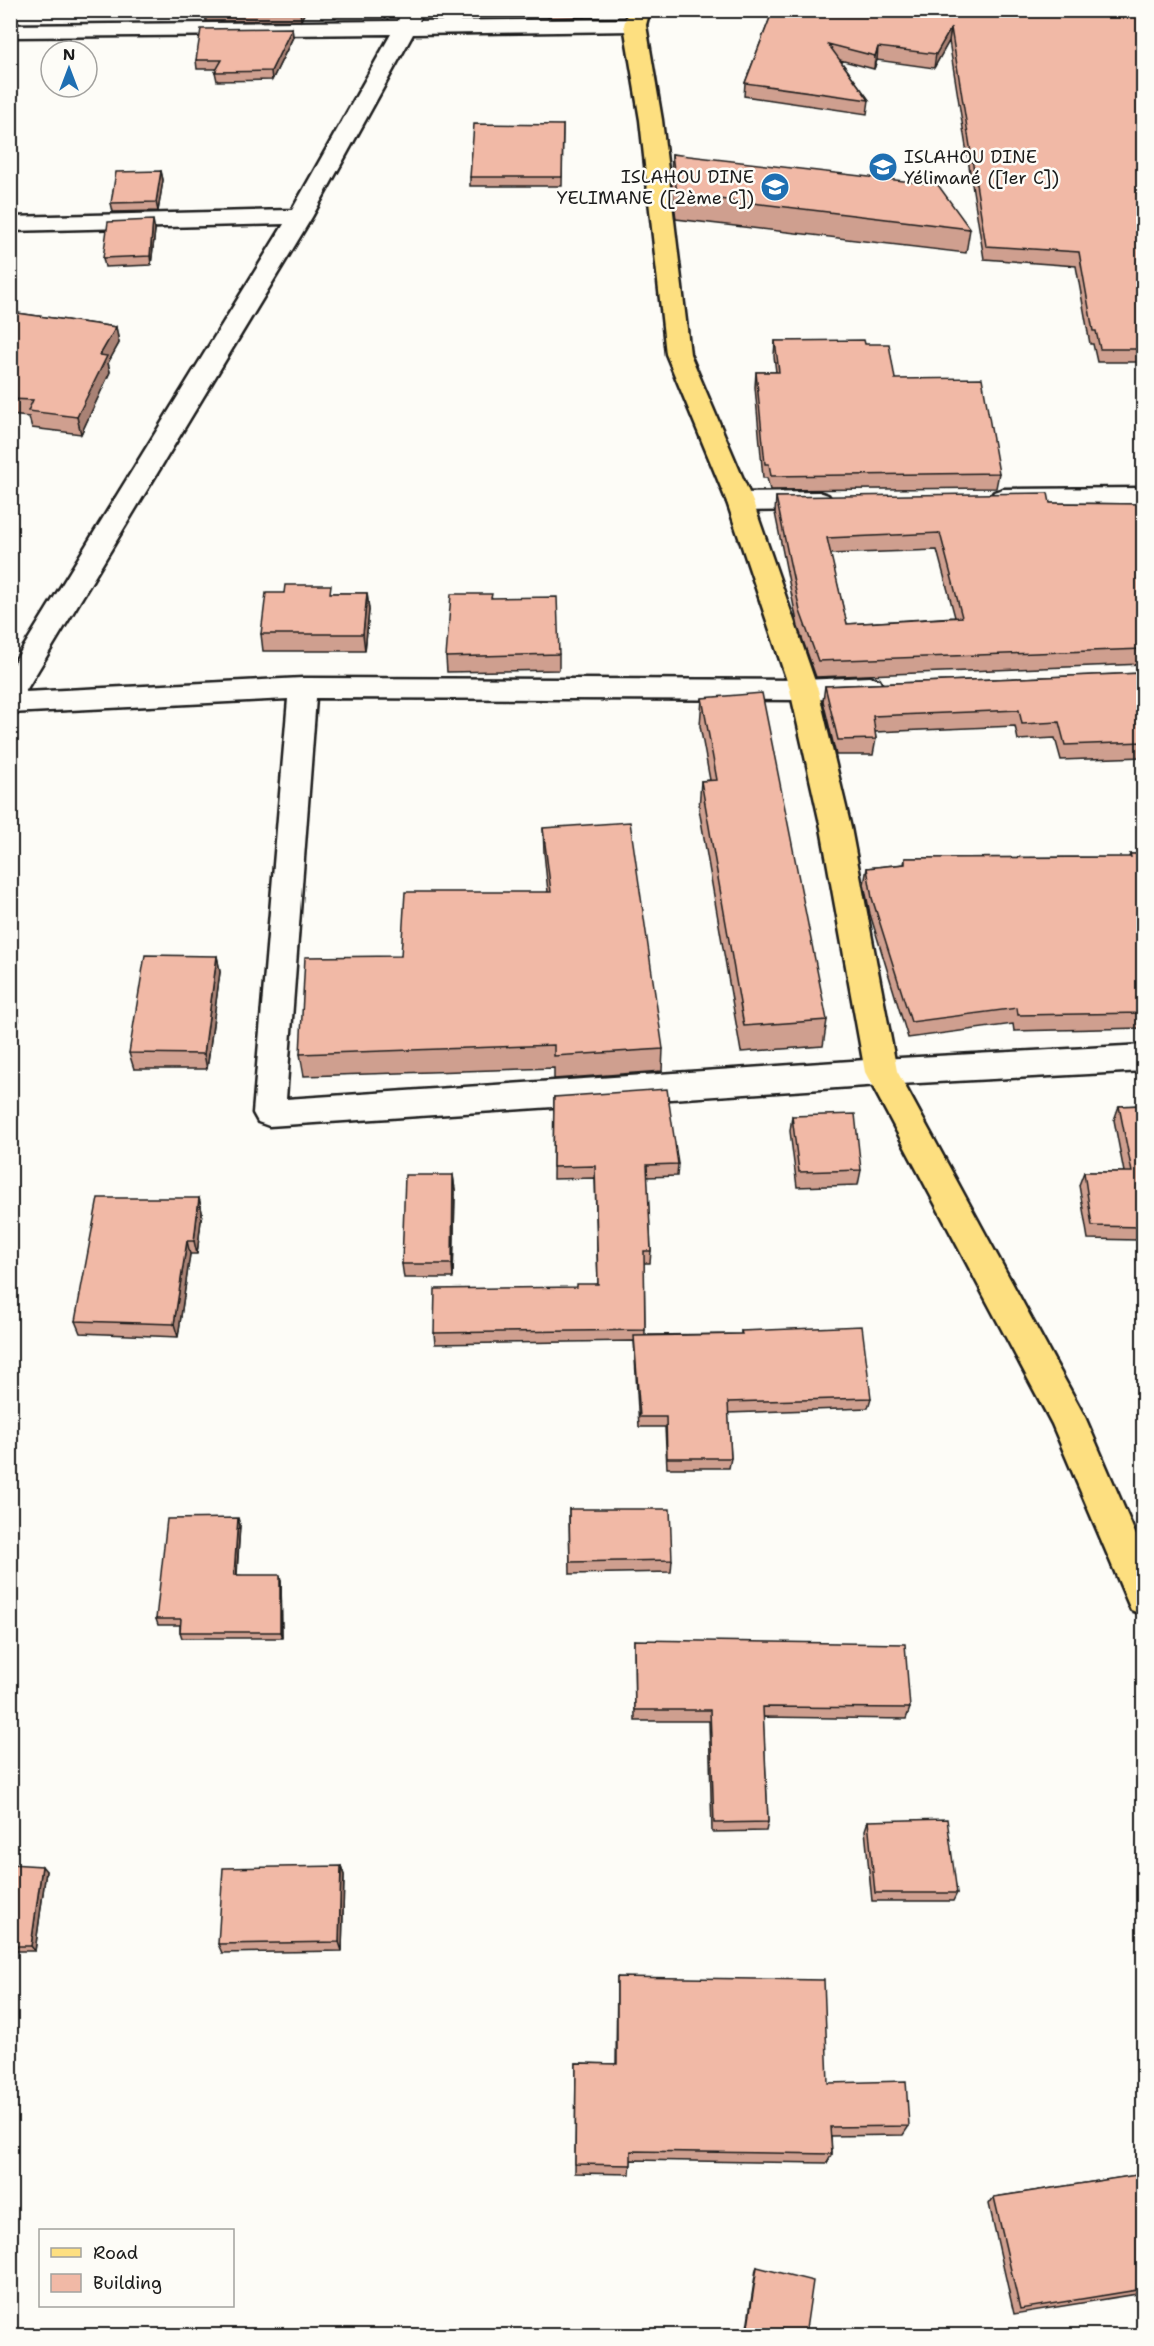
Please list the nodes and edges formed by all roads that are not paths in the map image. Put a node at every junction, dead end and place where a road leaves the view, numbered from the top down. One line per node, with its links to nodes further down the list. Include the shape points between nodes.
1 (410, 18): 2 (street); 3 (street); 4 (street)
2 (637, 18): 9 (main road, via 678,354)
3 (10, 31)
4 (300, 218): 5 (street); 13 (street)
5 (10, 224)
6 (1143, 497): 7 (street)
7 (977, 499)
8 (847, 500): 9 (street)
9 (740, 502): 12 (main road)
10 (898, 686): 12 (street)
11 (303, 688): 12 (street); 14 (street); 16 (street, via 269,1113)
12 (804, 690): 16 (main road, via 836,828)
13 (10, 693)
14 (10, 703)
15 (1143, 1058): 16 (street)
16 (881, 1072): 17 (main road, via 1067,1417)
17 (1137, 1565): 18 (main road)
18 (1143, 1598)

